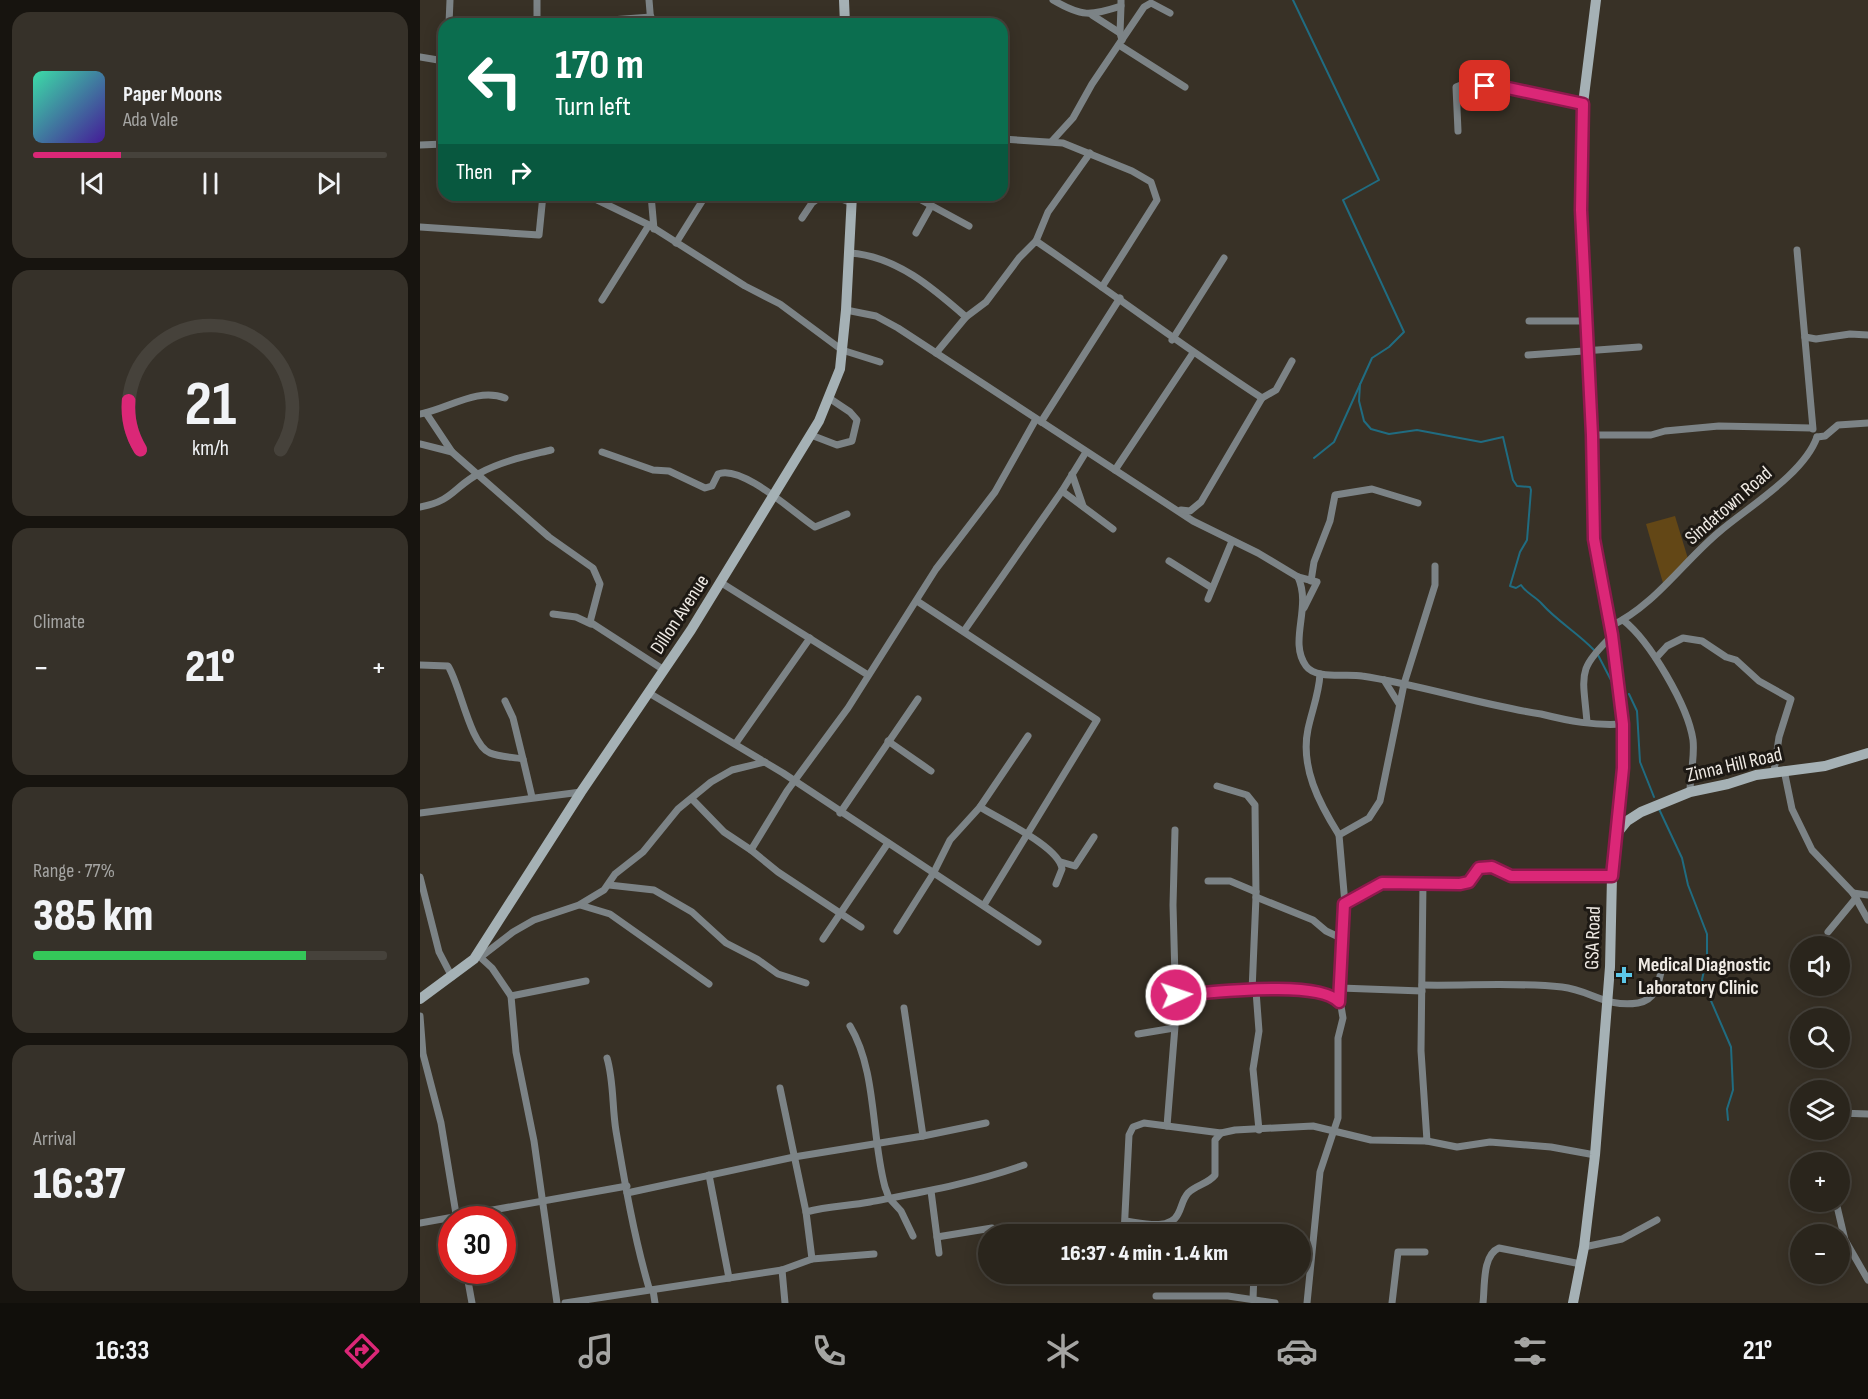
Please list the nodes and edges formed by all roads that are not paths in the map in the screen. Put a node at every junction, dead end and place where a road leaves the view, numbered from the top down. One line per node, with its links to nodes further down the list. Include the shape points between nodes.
1 (450, 0): 10 (street)
2 (537, 0): 11 (street)
3 (649, 0): 12 (street)
4 (844, 0): 13 (street)
5 (1053, 0): 9 (street)
6 (1596, 0): 18 (street, GSA Road)
7 (1121, 3): 9 (street); 14 (street)
8 (1170, 13): 14 (street, via 1158,5 1147,4)
9 (1092, 15): 14 (street)
10 (449, 18)
11 (537, 18)
12 (651, 18)
13 (845, 18)
14 (1120, 39): 17 (street); 21 (street, via 1073,118)
15 (420, 57): 16 (street)
16 (438, 60)
17 (1185, 87)
18 (1583, 104): 19 (street, via 1508,88 1461,85 1456,87); 49 (street, GSA Road, via 1581,210)
19 (1458, 131)
20 (1008, 139): 21 (street)
21 (1052, 141): 24 (street)
22 (438, 144): 23 (street)
23 (420, 145)
24 (1090, 153): 38 (street, via 1048,212); 43 (street, via 1151,182 1157,200)
25 (542, 201): 35 (street, via 539,235)
26 (599, 201): 36 (street)
27 (651, 201): 36 (street)
28 (702, 201): 39 (street)
29 (815, 201): 33 (street)
30 (852, 201): 41 (street, Dillon Avenue)
31 (922, 201): 32 (street)
32 (931, 207): 34 (street); 37 (street)
33 (802, 218)
34 (969, 226)
35 (420, 227)
36 (652, 227): 39 (street); 45 (street)
37 (916, 233)
38 (1036, 241): 43 (street); 47 (street, via 986,302)
39 (676, 243): 55 (street, via 780,304)
40 (1797, 250): 51 (street)
41 (850, 253): 46 (street, Dillon Avenue); 47 (street, via 865,254 904,270)
42 (1224, 258): 52 (street)
43 (1102, 287): 44 (street)
44 (1120, 298): 52 (street); 65 (street)
45 (602, 300)
46 (846, 310): 55 (street, Dillon Avenue); 56 (street, via 876,316)
47 (966, 317): 56 (street)
48 (1529, 321): 49 (street)
49 (1586, 321): 54 (street, GSA Road)
50 (1868, 335): 51 (street)
51 (1805, 337): 67 (street)
52 (1172, 340): 57 (street)
53 (1639, 347): 54 (street)
54 (1587, 349): 58 (street); 69 (street, GSA Road)
55 (842, 350): 59 (street); 62 (street, Dillon Avenue, via 840,369)
56 (936, 353): 65 (street)
57 (1193, 353): 63 (street); 76 (street)
58 (1528, 355)
59 (880, 362)
60 (1292, 362): 63 (street, via 1276,390)
61 (505, 398): 64 (street, via 479,395)
62 (829, 398): 68 (street, Dillon Avenue); 68 (street, via 857,420 852,441 837,445)
63 (1262, 398): 84 (street, via 1198,506 1190,511)
64 (423, 413): 73 (street)
65 (1038, 420): 75 (street); 95 (street, via 995,492)
66 (1868, 423): 70 (street, via 1838,426)
67 (1811, 428): 69 (street, via 1719,426 1651,435); 70 (street)
68 (811, 435): 80 (street, Dillon Avenue)
69 (1592, 435): 100 (street, GSA Road, via 1594,539)
70 (1817, 437): 98 (street, Sindatown Road, via 1811,452 1754,507 1719,532)
71 (420, 444): 73 (street)
72 (551, 450): 77 (street)
73 (452, 452): 77 (street)
74 (602, 452): 80 (street, via 653,470 669,471 705,488 712,486 718,474 729,473)
75 (1086, 452): 76 (street); 78 (street)
76 (1115, 470): 84 (street)
77 (476, 474): 82 (street, via 449,498); 99 (street, via 549,537 593,568 600,584 589,620)
78 (1072, 474): 79 (street); 83 (street)
79 (1062, 491): 83 (street); 101 (street)
80 (774, 495): 85 (street, via 815,527); 92 (street, Dillon Avenue)
81 (1418, 503): 91 (street, via 1372,489 1335,495)
82 (420, 507)
83 (1084, 507): 86 (street)
84 (1175, 509): 87 (street)
85 (847, 514)
86 (1113, 529)
87 (1232, 541): 90 (street); 93 (street)
88 (1169, 561): 93 (street)
89 (1435, 566): 109 (street, via 1435,585)
90 (1298, 578): 91 (street); 96 (street)
91 (1311, 581): 96 (street, via 1317,582)
92 (720, 582): 102 (street); 105 (street, Dillon Avenue)
93 (1212, 588): 94 (street)
94 (1208, 599)
95 (917, 600): 101 (street); 107 (street)
96 (1304, 608): 106 (street, via 1299,651 1308,669)
97 (553, 614): 99 (street, via 576,617)
98 (1623, 620): 100 (street, Sindatown Road); 103 (street, via 1643,638)
99 (593, 626): 105 (street)
100 (1612, 630): 114 (street, Sindatown Road, via 1587,661); 115 (street, GSA Road)
101 (964, 632): 135 (street, via 1097,720)
102 (810, 638): 107 (street); 118 (street)
103 (1656, 658): 123 (street, via 1667,646 1683,638 1702,641 1791,699 1779,737); 127 (street, via 1689,725 1693,741)
104 (421, 663): 120 (street, via 448,666 464,711 486,750)
105 (663, 670): 110 (street, Dillon Avenue)
106 (1320, 674): 108 (street); 136 (street, via 1319,692 1307,730 1307,761 1311,782)
107 (868, 675): 124 (street)
108 (1384, 680): 109 (street); 113 (street)
109 (1404, 684): 113 (street); 114 (street, via 1565,722)
110 (649, 693): 118 (street); 126 (street, Dillon Avenue)
111 (918, 699): 117 (street)
112 (505, 701): 120 (street)
113 (1399, 704): 136 (street, via 1376,811)
114 (1587, 722): 115 (street, via 1595,726)
115 (1623, 724): 134 (street, GSA Road)
116 (1028, 736): 130 (street)
117 (888, 741): 122 (street); 132 (street)
118 (736, 743): 121 (street)
119 (1868, 753): 123 (street, Zinna Hill Road, via 1825,766)
120 (523, 759): 128 (street)
121 (765, 762): 124 (street); 129 (street, via 726,772)
122 (931, 771)
123 (1779, 771): 127 (street, Zinna Hill Road); 149 (street, via 1792,810 1812,850)
124 (794, 780): 132 (street); 139 (street)
125 (1217, 786): 148 (street, via 1247,795 1255,805)
126 (581, 792): 128 (street); 162 (street, Dillon Avenue)
127 (1690, 792): 134 (street, Zinna Hill Road, via 1641,812)
128 (532, 797): 131 (street)
129 (692, 799): 139 (street, via 724,832); 147 (street, via 678,809 643,852 615,874)
130 (980, 807): 135 (street); 141 (street, via 950,840)
131 (420, 813)
132 (840, 813): 138 (street)
133 (1175, 830): 171 (street)
134 (1618, 832): 142 (street, GSA Road)
135 (1026, 835): 140 (street); 153 (street)
136 (1339, 835): 151 (street)
137 (1094, 837): 140 (street, via 1075,866)
138 (888, 843): 141 (street); 154 (street)
139 (751, 850): 154 (street)
140 (1061, 862): 146 (street)
141 (933, 874): 153 (street); 157 (street)
142 (1612, 876): 145 (street, via 1511,876 1489,867 1479,868 1469,882); 175 (street, GSA Road)
143 (420, 877): 164 (street, via 439,952)
144 (1208, 881): 148 (street, via 1230,881)
145 (1423, 882): 151 (street, via 1382,883); 169 (street)
146 (1056, 884)
147 (609, 885): 152 (street); 166 (street, via 654,890 692,912 726,943 778,974)
148 (1256, 894): 160 (street, via 1313,920); 170 (street)
149 (1855, 895): 150 (street); 155 (street); 158 (street)
150 (1868, 896)
151 (1344, 904): 160 (street)
152 (579, 905): 162 (street, via 534,920); 167 (street, via 610,914)
153 (984, 905): 161 (street)
154 (841, 914): 156 (street); 159 (street)
155 (1868, 920)
156 (861, 927)
157 (897, 931)
158 (1828, 932)
159 (823, 939)
160 (1343, 939): 168 (street)
161 (1038, 942)
162 (478, 958): 164 (street, Dillon Avenue); 172 (street)
163 (1661, 972): 175 (street, via 1657,990 1649,999 1639,1003)
164 (452, 977): 173 (street, Dillon Avenue)
165 (586, 981): 172 (street)
166 (806, 983)
167 (710, 984)
168 (1340, 988): 169 (street); 174 (street)
169 (1422, 988): 175 (street, via 1563,987); 191 (street)
170 (1254, 991): 171 (street); 174 (street, via 1319,991); 187 (street, via 1259,1031 1253,1069)
171 (1176, 995): 179 (street)
172 (511, 996): 200 (street, via 516,1053)
173 (420, 999)
174 (1339, 1002): 188 (street, via 1343,1018 1338,1038 1338,1118)
175 (1606, 1003): 193 (street, GSA Road)
176 (904, 1008): 190 (street)
177 (420, 1016): 201 (street, via 423,1054 441,1124)
178 (850, 1026): 192 (street, via 858,1039)
179 (1174, 1028): 180 (street); 186 (street)
180 (1137, 1034)
181 (607, 1058): 197 (street)
182 (780, 1088): 194 (street)
183 (1850, 1113): 184 (street)
184 (1868, 1114)
185 (986, 1123): 190 (street)
186 (1167, 1126): 189 (street); 207 (street, via 1144,1124 1131,1130)
187 (1259, 1130): 188 (street, via 1313,1126); 189 (street)
188 (1333, 1132): 191 (street, via 1371,1140); 233 (street, via 1324,1153 1317,1190)
189 (1221, 1133): 207 (street, via 1215,1140 1215,1175 1189,1192 1172,1222 1163,1225)
190 (923, 1136): 192 (street)
191 (1426, 1141): 193 (street, via 1457,1147 1490,1142 1551,1147)
192 (877, 1143): 194 (street); 199 (street)
193 (1595, 1155): 213 (street, GSA Road)
194 (794, 1158): 196 (street); 203 (street)
195 (1024, 1165): 198 (street)
196 (709, 1175): 197 (street); 220 (street)
197 (627, 1189): 200 (street); 224 (street, via 637,1246)
198 (931, 1191): 199 (street); 212 (street)
199 (889, 1198): 203 (street); 211 (street, via 901,1211)
200 (542, 1202): 202 (street); 228 (street)
201 (455, 1206)
202 (516, 1207)
203 (806, 1212): 217 (street)
204 (1838, 1212): 221 (street, via 1845,1240)
205 (1658, 1220): 213 (street, via 1622,1239)
206 (438, 1221): 208 (street)
207 (1126, 1221): 209 (street)
208 (420, 1223)
209 (1126, 1224)
210 (978, 1230): 212 (street)
211 (913, 1236)
212 (937, 1237): 215 (street)
213 (1584, 1247): 218 (street, GSA Road)
214 (1425, 1252): 234 (street, via 1398,1252)
215 (939, 1253)
216 (874, 1254): 217 (street)
217 (812, 1259): 219 (street)
218 (1581, 1264): 235 (street, via 1499,1248 1487,1264); 236 (street, GSA Road)
219 (782, 1270): 220 (street); 231 (street)
220 (729, 1278): 224 (street)
221 (1868, 1280)
222 (469, 1284): 227 (street)
223 (1253, 1284): 226 (street)
224 (651, 1289): 229 (street); 230 (street)
225 (1156, 1296): 226 (street)
226 (1252, 1299): 232 (street)
227 (472, 1303)
228 (557, 1303)
229 (565, 1303)
230 (655, 1303)
231 (785, 1303)
232 (1275, 1303)
233 (1307, 1303)
234 (1392, 1303)
235 (1483, 1303)
236 (1573, 1303)

